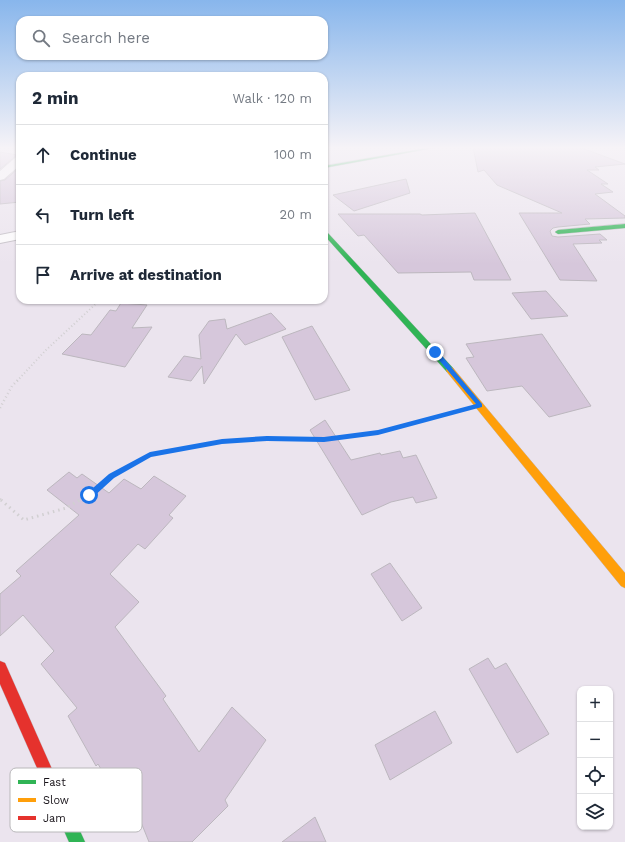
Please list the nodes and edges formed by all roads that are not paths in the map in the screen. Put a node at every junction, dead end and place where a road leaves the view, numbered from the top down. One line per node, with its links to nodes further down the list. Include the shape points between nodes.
1 (625, 226): 2 (street)
2 (558, 232)
3 (16, 236): 5 (street)
4 (328, 236): 6 (street, via 435,352)
5 (0, 239)
6 (625, 582)
7 (0, 668): 8 (street)
8 (44, 768)
9 (73, 832): 10 (street)
10 (77, 842)

